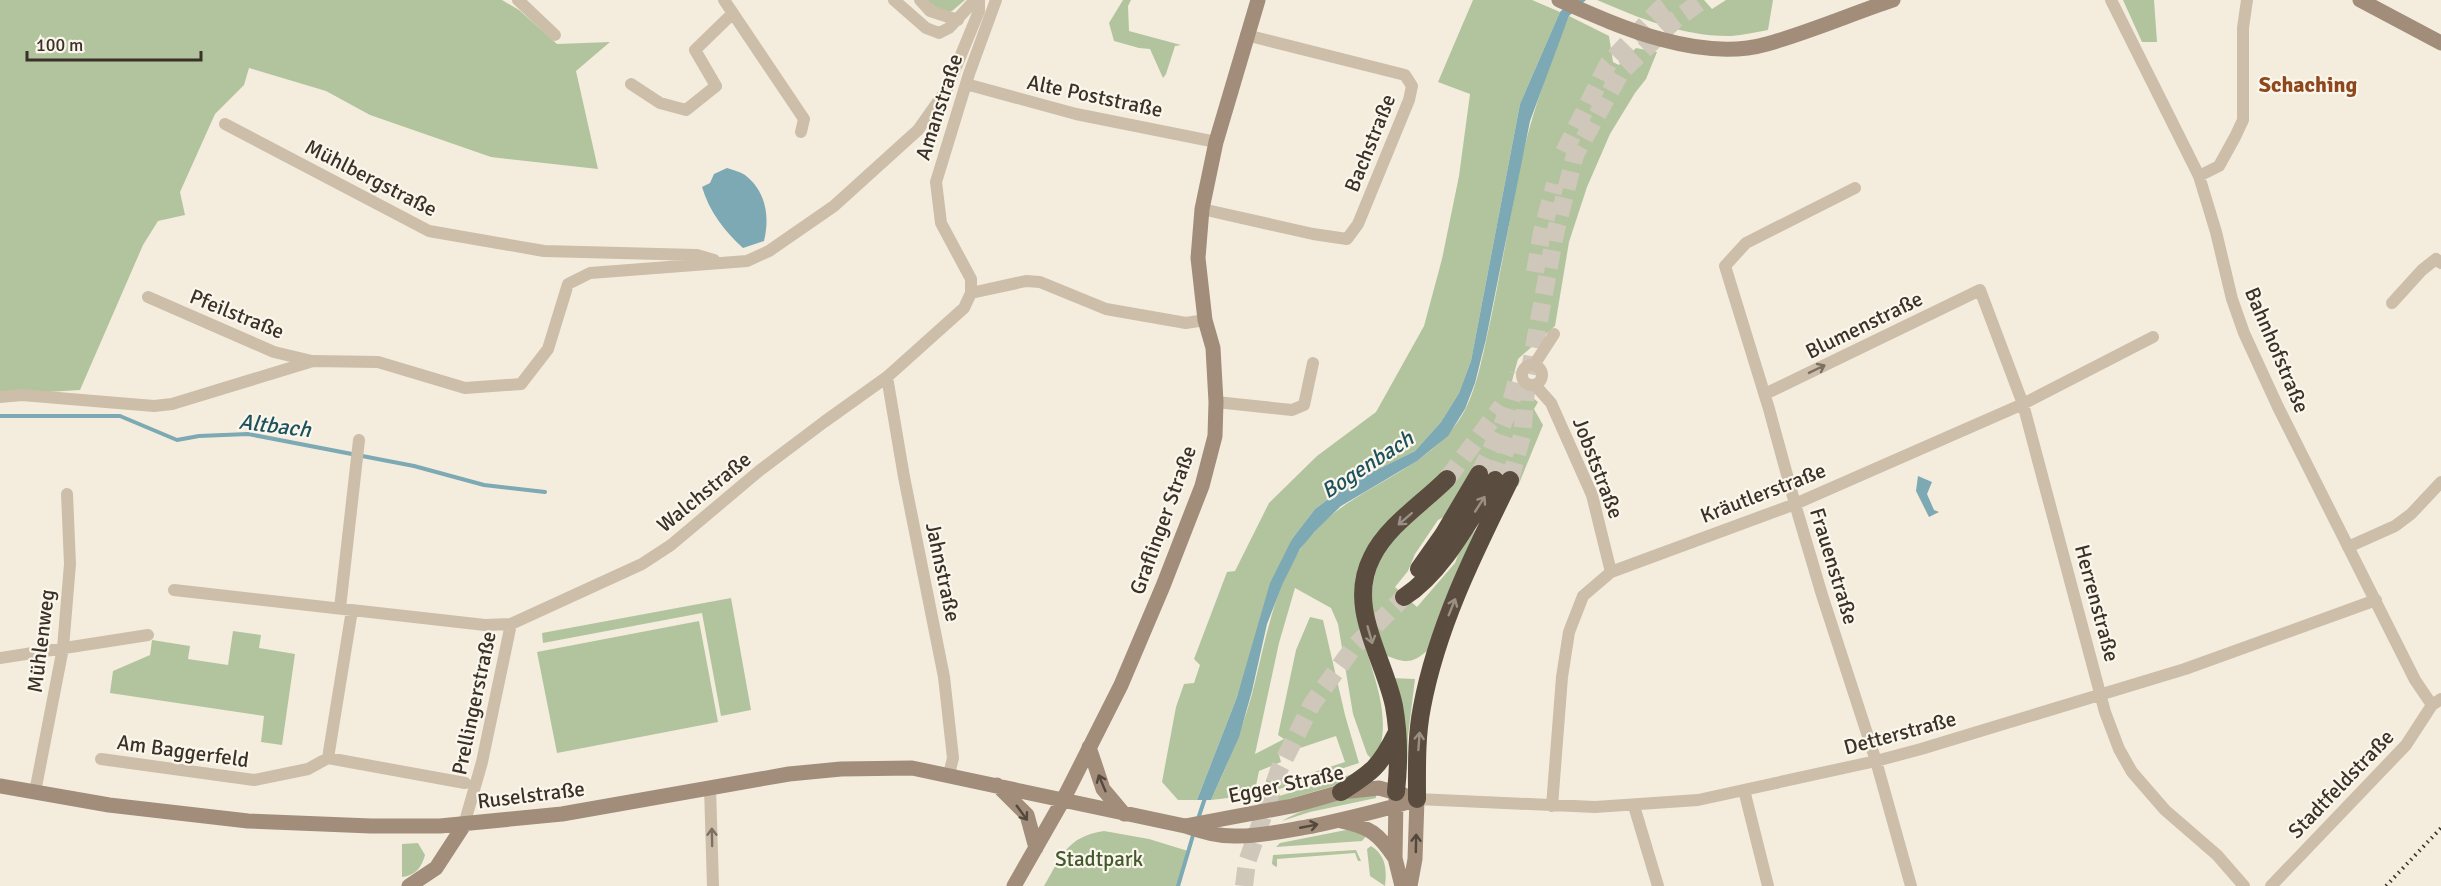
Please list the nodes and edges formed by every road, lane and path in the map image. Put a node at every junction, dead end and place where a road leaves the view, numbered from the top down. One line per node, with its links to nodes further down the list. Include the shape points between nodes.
1 (518, 0): 15 (street)
2 (724, 0): 13 (street)
3 (894, 0): 14 (street, via 926,28 939,33)
4 (920, 0): 14 (street, via 930,11)
5 (977, 0): 14 (street); 26 (street, via 979,11 947,89 918,130 834,206 769,251 747,261)
6 (996, 0): 19 (street, Amanstraße)
7 (1257, 0): 16 (street, Graflinger Straße)
8 (1559, 0): 9 (street, via 1630,30 1676,43 1736,48 1765,45)
9 (1893, 0)
10 (2110, 0): 23 (street, Bahnhofstraße)
11 (2247, 0): 23 (street, via 2242,120 2218,166)
12 (2360, 0): 17 (street)
13 (733, 13): 18 (street, via 695,50 716,86 686,110 660,103); 21 (street, via 804,120)
14 (958, 20)
15 (555, 35)
16 (1246, 35): 22 (street, Graflinger Straße); 25 (street, Bachstraße, via 1405,75 1412,86 1409,100 1358,224 1347,239)
17 (2441, 43)
18 (631, 84)
19 (966, 84): 22 (street, Alte Poststraße, via 1077,114); 29 (street, Amanstraße, via 936,182 941,223 971,279)
20 (225, 124): 26 (street, Mühlbergstraße, via 429,231 544,251 697,255)
21 (801, 132)
22 (1216, 142): 25 (street, Graflinger Straße)
23 (2199, 176): 48 (street, Bahnhofstraße, via 2240,325)
24 (1855, 188): 38 (street, Frauenstraße, via 1746,243 1725,266)
25 (1202, 209): 32 (street, Graflinger Straße, via 1198,258)
26 (721, 262): 35 (street, via 590,273 568,284 548,349 520,384 465,388 378,362)
27 (2441, 263): 31 (street, via 2436,259 2422,270)
28 (1980, 290): 38 (street, Blumenstraße, one-way to 28); 41 (street, Herrenstraße)
29 (970, 293): 32 (street, via 1026,281 1040,282 1106,309 1186,323); 37 (street, Walchstraße, via 964,308)
30 (148, 297): 35 (street, Pfeilstraße, via 274,352)
31 (2392, 303)
32 (1205, 321): 40 (street, Graflinger Straße, via 1213,348)
33 (1554, 334): 49 (street, Jobststraße, via 1534,365 1522,375 1551,403 1592,495)
34 (2153, 337): 41 (street, Kräutlerstraße)
35 (313, 361): 39 (street, via 172,404)
36 (1313, 363): 40 (street, via 1304,405 1292,410)
37 (887, 377): 53 (street, Walchstraße, via 642,564); 64 (street, Jahnstraße, via 944,677 953,758)
38 (1765, 394): 47 (street, Frauenstraße)
39 (0, 397)
40 (1216, 402): 60 (street, Graflinger Straße, via 1215,436 1202,486 1143,634)
41 (2023, 404): 47 (street, Kräutlerstraße); 57 (street, Herrenstraße)
42 (359, 444): 52 (street)
43 (1495, 478): 43 (highway, one-way to 43, via 1443,535 1404,597 1419,587 1456,542); 72 (highway, one-way to 43, via 1421,710 1434,654 1472,556)
44 (1448, 479): 59 (highway, one-way to 59, via 1389,532 1371,558 1365,580 1362,599 1369,636 1394,707)
45 (2441, 482): 48 (street, via 2395,526)
46 (67, 494): 55 (street, Mühlenweg, via 70,564)
47 (1795, 504): 49 (street, Kräutlerstraße); 63 (street, Frauenstraße)
48 (2348, 547): 51 (street, Bahnhofstraße)
49 (1611, 572): 76 (street, Kräutlerstraße, via 1583,596 1569,633)
50 (174, 590): 52 (street, Walchstraße)
51 (2376, 600): 57 (street, Detterstraße); 58 (street, Bahnhofstraße, via 2415,680)
52 (346, 609): 53 (street, Walchstraße, via 485,625); 61 (street)
53 (511, 624): 80 (street, Prellingerstraße, via 482,762)
54 (148, 635): 55 (street)
55 (63, 648): 56 (street); 70 (street, Mühlenweg)
56 (0, 658)
57 (2101, 696): 63 (street, Detterstraße); 93 (street, Herrenstraße, via 2119,749 2132,772 2165,810 2217,855)
58 (2436, 702): 94 (street, Stadtfeldstraße, via 2406,745)
59 (1396, 734): 71 (highway, via 1374,771); 74 (highway)
60 (1089, 747): 73 (street, Graflinger Straße); 78 (street, one-way to 60, via 1103,789)
61 (328, 758): 62 (street, Am Baggerfeld, via 308,770 254,780); 65 (street)
62 (101, 759)
63 (1876, 761): 69 (street, Detterstraße); 92 (street, Frauenstraße)
64 (950, 774): 66 (street, Ruselstraße); 68 (street, Ruselstraße, via 912,768 841,769)
65 (465, 783)
66 (997, 785): 73 (street, Ruselstraße); 83 (street, one-way to 83, via 1026,815)
67 (0, 786): 70 (street, Ruselstraße)
68 (710, 788): 80 (street, Ruselstraße, via 562,814); 86 (street, one-way to 68)
69 (1744, 790): 77 (street, Detterstraße, via 1698,800); 91 (street)
70 (35, 792): 80 (street, Ruselstraße, via 248,821)
71 (1341, 792): 74 (street, Egger Straße, via 1379,788); 75 (street, Egger Straße)
72 (1417, 799): 74 (street, Egger Straße); 76 (street, Detterstraße); 89 (street, one-way to 72)
73 (1063, 800): 78 (street, Egger Straße); 83 (street, Graflinger Straße)
74 (1396, 800): 79 (street, Egger Straße); 84 (street)
75 (1292, 806): 81 (street, Egger Straße); 82 (street, via 1269,824)
76 (1552, 806): 77 (street, Detterstraße)
77 (1634, 806): 90 (street)
78 (1124, 814): 81 (street, Egger Straße)
79 (1338, 820): 82 (street, Egger Straße, one-way to 79); 84 (street, via 1375,833)
80 (464, 825): 85 (street, via 436,868)
81 (1185, 826): 82 (street, Egger Straße, via 1209,834)
82 (1265, 835)
83 (1036, 848): 87 (street, Graflinger Straße)
84 (1395, 858): 88 (street)
85 (409, 886)
86 (713, 886)
87 (1014, 886)
88 (1402, 886)
89 (1410, 886)
90 (1658, 886)
91 (1768, 886)
92 (1911, 886)
93 (2244, 886)
94 (2271, 886)

